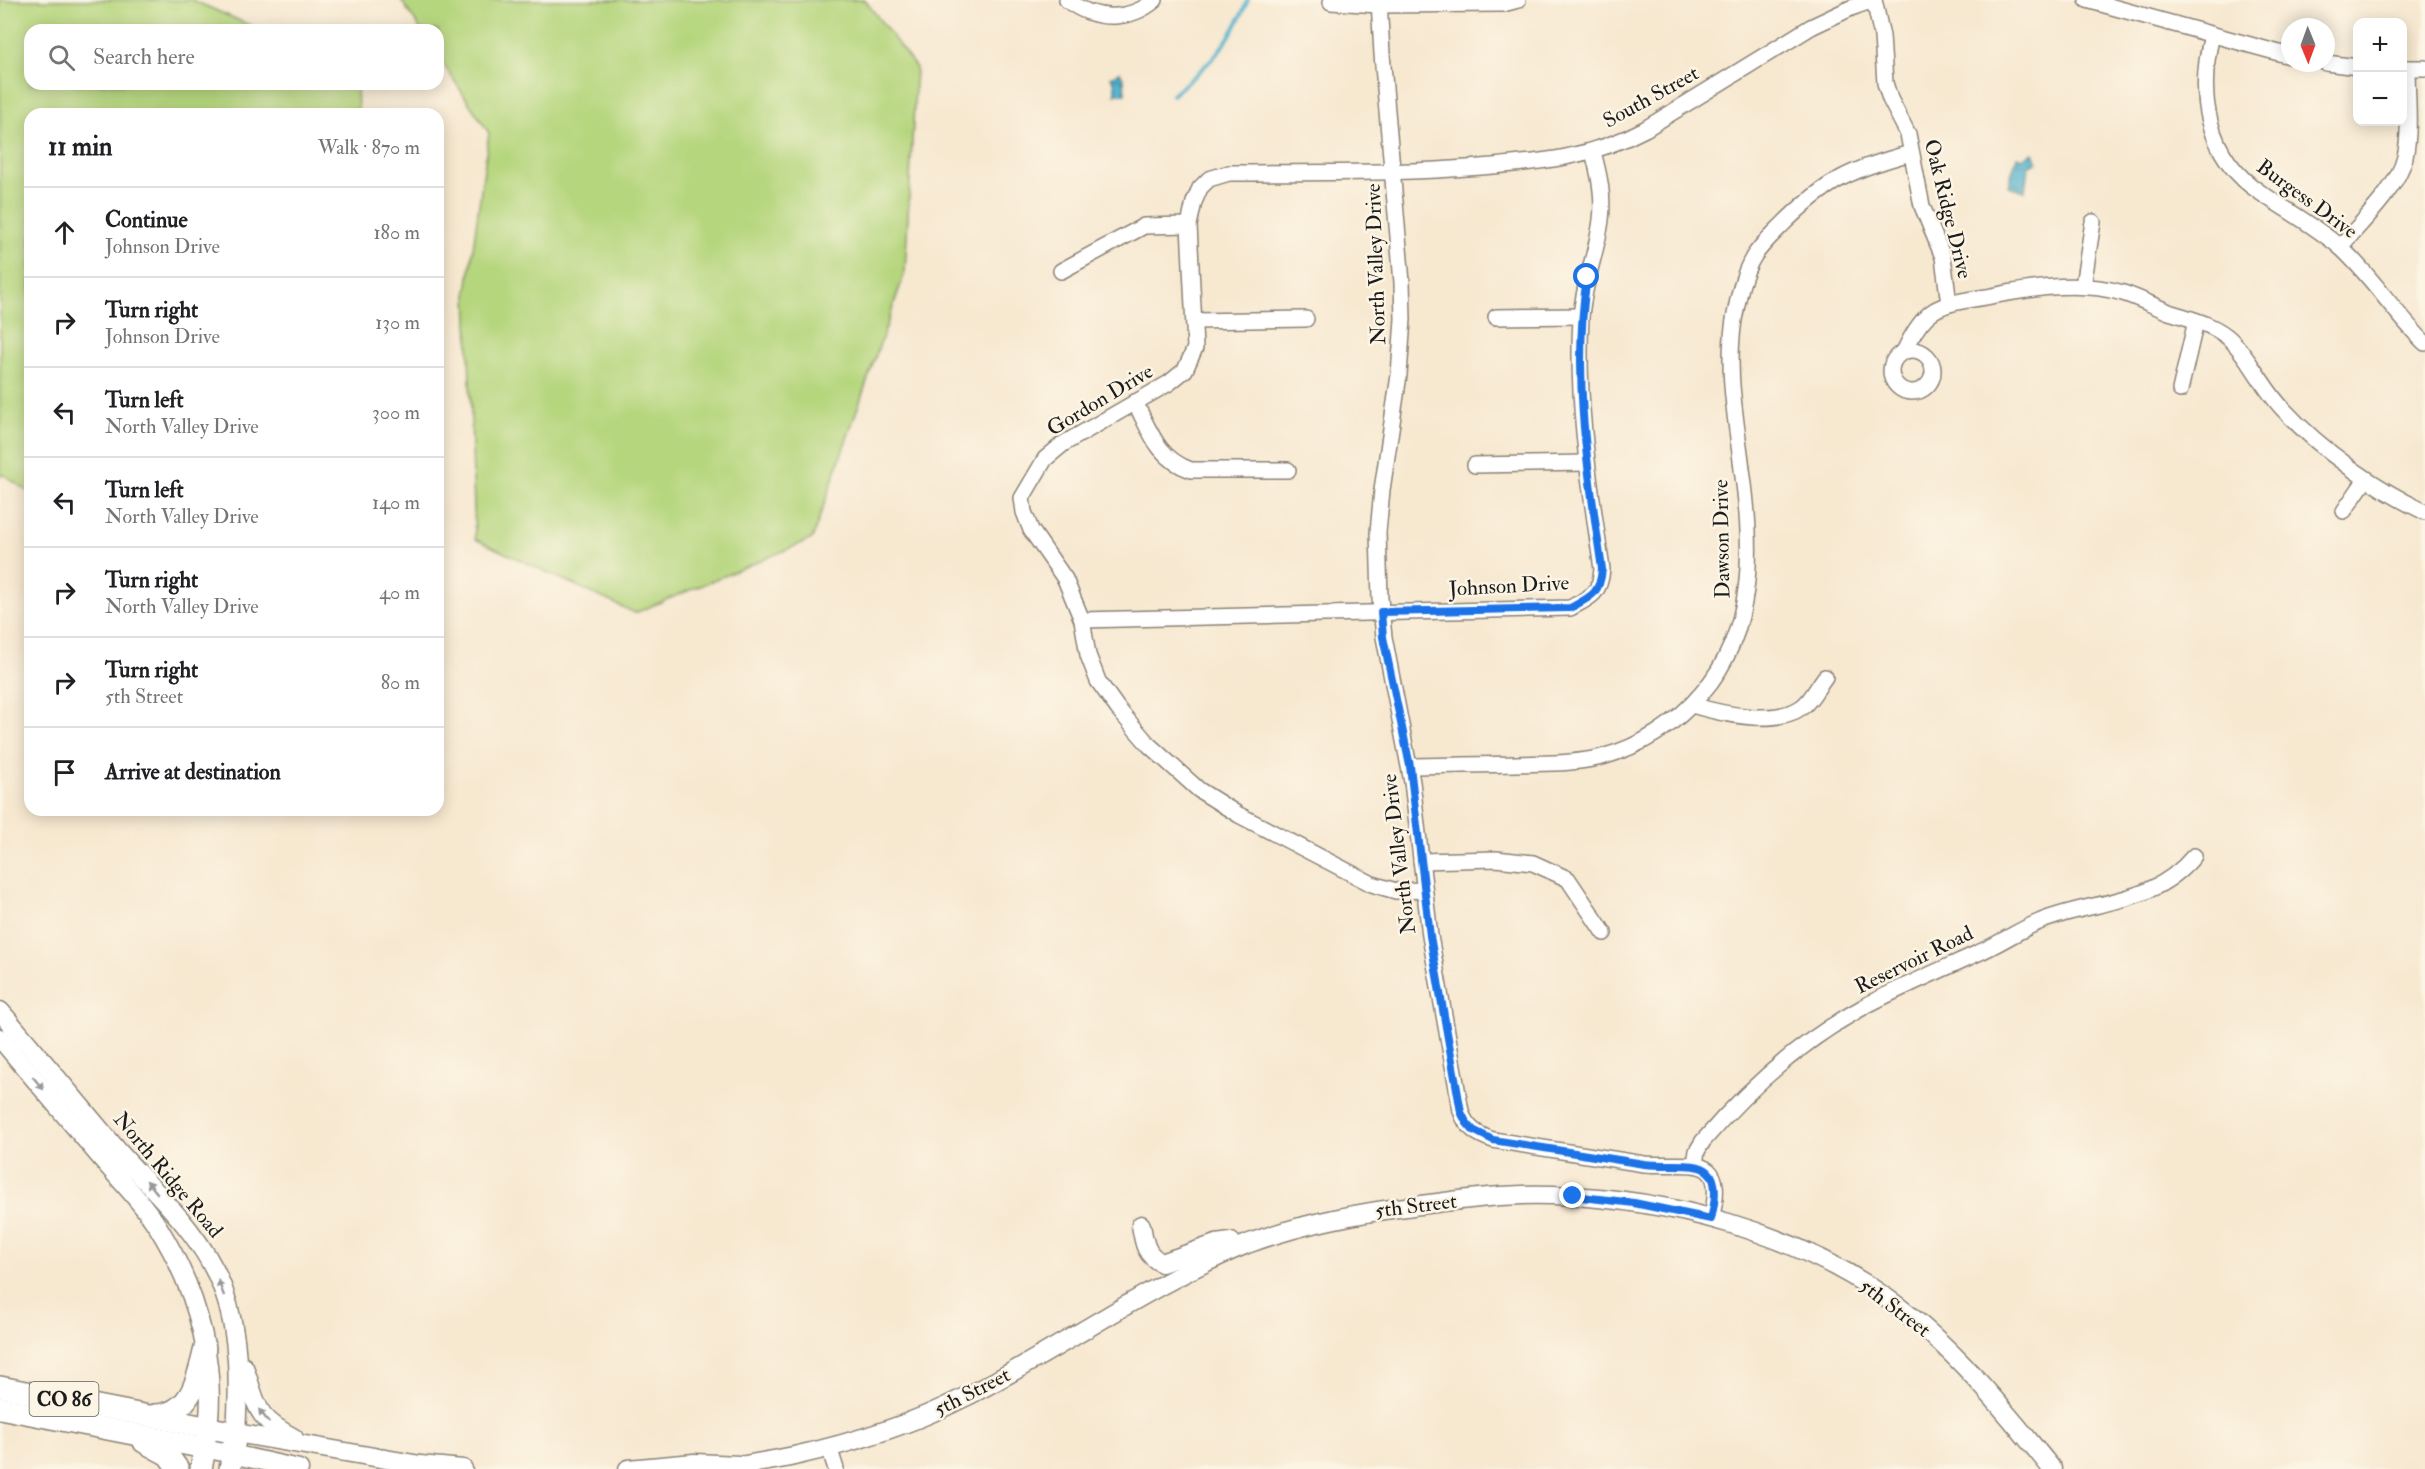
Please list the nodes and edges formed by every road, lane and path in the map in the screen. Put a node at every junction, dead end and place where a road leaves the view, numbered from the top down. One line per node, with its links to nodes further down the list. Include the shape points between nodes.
1 (1067, 0): 2 (street, via 1100,16 1118,17 1145,8)
2 (1155, 0)
3 (1518, 0): 7 (street, via 1503,4)
4 (1874, 0): 15 (street, South Street, via 1811,27 1645,129); 16 (street, Oak Ridge Drive, via 1881,27 1885,83 1905,128)
5 (2087, 0): 8 (street)
6 (1331, 2): 7 (street)
7 (1379, 3): 17 (street, North Valley Drive)
8 (2212, 35): 9 (street); 20 (street, Burgess Drive, via 2204,69 2204,96 2210,128 2221,150 2250,186)
9 (2281, 54)
10 (2335, 64): 11 (street)
11 (2353, 66)
12 (2407, 68): 13 (street)
13 (2425, 68)
14 (2405, 72): 20 (street, via 2405,158 2389,191)
15 (1593, 152): 17 (street, South Street, via 1541,162 1415,173); 24 (street, Johnson Drive, via 1602,191 1601,220)
16 (1911, 153): 23 (street, Oak Ridge Drive, via 1922,206 1943,257); 42 (street, Dawson Drive, via 1862,168 1824,187 1768,239 1746,273 1733,325 1730,375 1744,482 1746,595 1738,633 1727,657)
17 (1393, 171): 19 (street, Gordon Drive, via 1229,173 1209,179 1200,188); 39 (street, North Valley Drive, via 1402,328 1379,522)
18 (2093, 222): 22 (street)
19 (1189, 225): 21 (street, via 1144,226); 27 (street, Gordon Drive)
20 (2340, 247): 29 (street, Burgess Drive)
21 (1061, 271)
22 (2083, 286): 23 (street, Oak Ridge Drive, via 2027,290); 28 (street, Oak Ridge Drive, via 2122,293)
23 (1949, 304): 30 (street, via 1920,321)
24 (1581, 316): 25 (street); 33 (street, Johnson Drive)
25 (1496, 317)
26 (1306, 319): 27 (street)
27 (1195, 321): 32 (street, Gordon Drive, via 1195,348 1185,370)
28 (2196, 321): 31 (street); 36 (street, Oak Ridge Drive, via 2230,339 2282,408)
29 (2425, 343)
30 (1904, 352)
31 (2180, 390)
32 (1135, 402): 35 (street, via 1162,453 1176,465 1191,471); 40 (street, Gordon Drive, via 1063,444 1045,459 1022,498 1031,530 1065,579)
33 (1586, 463): 34 (street); 39 (street, Johnson Drive, via 1602,569 1600,585 1589,598 1570,608)
34 (1475, 465)
35 (1288, 470)
36 (2366, 479): 37 (street); 38 (street, Oak Ridge Drive)
37 (2344, 511)
38 (2425, 512)
39 (1381, 612): 40 (street, Johnson Drive); 43 (street, North Valley Drive)
40 (1082, 620): 46 (street, Gordon Drive, via 1088,655 1098,681 1149,746 1199,790 1372,884 1396,891)
41 (1825, 677): 42 (street, via 1803,706 1783,715 1748,717)
42 (1692, 705): 43 (street, Dawson Drive, via 1657,734 1600,757 1556,763)
43 (1410, 766): 45 (street, North Valley Drive)
44 (2194, 856): 50 (street, Reservoir Road, via 2178,874 2157,887 2130,898 2040,921 1848,1017 1811,1040 1756,1086 1703,1141)
45 (1421, 861): 46 (street, North Valley Drive); 47 (street, via 1496,859 1533,863 1568,879)
46 (1424, 890): 50 (street, North Valley Drive, via 1461,1112 1473,1130 1503,1142 1644,1164)
47 (1604, 933)
48 (0, 1011): 54 (main road, North Ridge Road, one-way to 48, via 223,1289 212,1264 190,1232)
49 (0, 1038): 55 (main road, North Ridge Road, one-way to 55, via 157,1226 192,1294)
50 (1695, 1164): 51 (street, via 1705,1168 1714,1182 1716,1200)
51 (1711, 1219): 53 (main road, 5th Street, via 1603,1199 1514,1195 1383,1210 1310,1224); 72 (main road, 5th Street, via 1816,1258 1895,1304 1967,1369)
52 (1141, 1225): 53 (main road, via 1145,1249 1151,1258 1162,1263 1216,1244)
53 (1263, 1239): 62 (main road, 5th Street, via 1159,1285 962,1399 900,1426)
54 (237, 1344): 60 (main road, North Ridge Road); 61 (main road, one-way to 54, via 274,1427 261,1415)
55 (206, 1348): 58 (highway, via 191,1393 181,1407); 59 (main road, North Ridge Road)
56 (0, 1387): 58 (highway, CO 86)
57 (0, 1408): 58 (highway, CO 86)
58 (123, 1421): 59 (highway, CO 86); 63 (highway); 67 (highway, CO 86, via 168,1455)
59 (209, 1427): 60 (highway, CO 86); 63 (main road, North Ridge Road)
60 (236, 1433): 61 (main road); 64 (highway)
61 (312, 1447): 69 (main road)
62 (829, 1447): 66 (main road, 5th Street); 71 (street)
63 (203, 1459): 64 (main road)
64 (231, 1461): 68 (main road)
65 (656, 1467): 66 (main road, 5th Street, via 694,1463); 70 (main road, 5th Street)
66 (735, 1467)
67 (178, 1469)
68 (299, 1469)
69 (463, 1469)
70 (628, 1469)
71 (836, 1469)
72 (2052, 1469)

